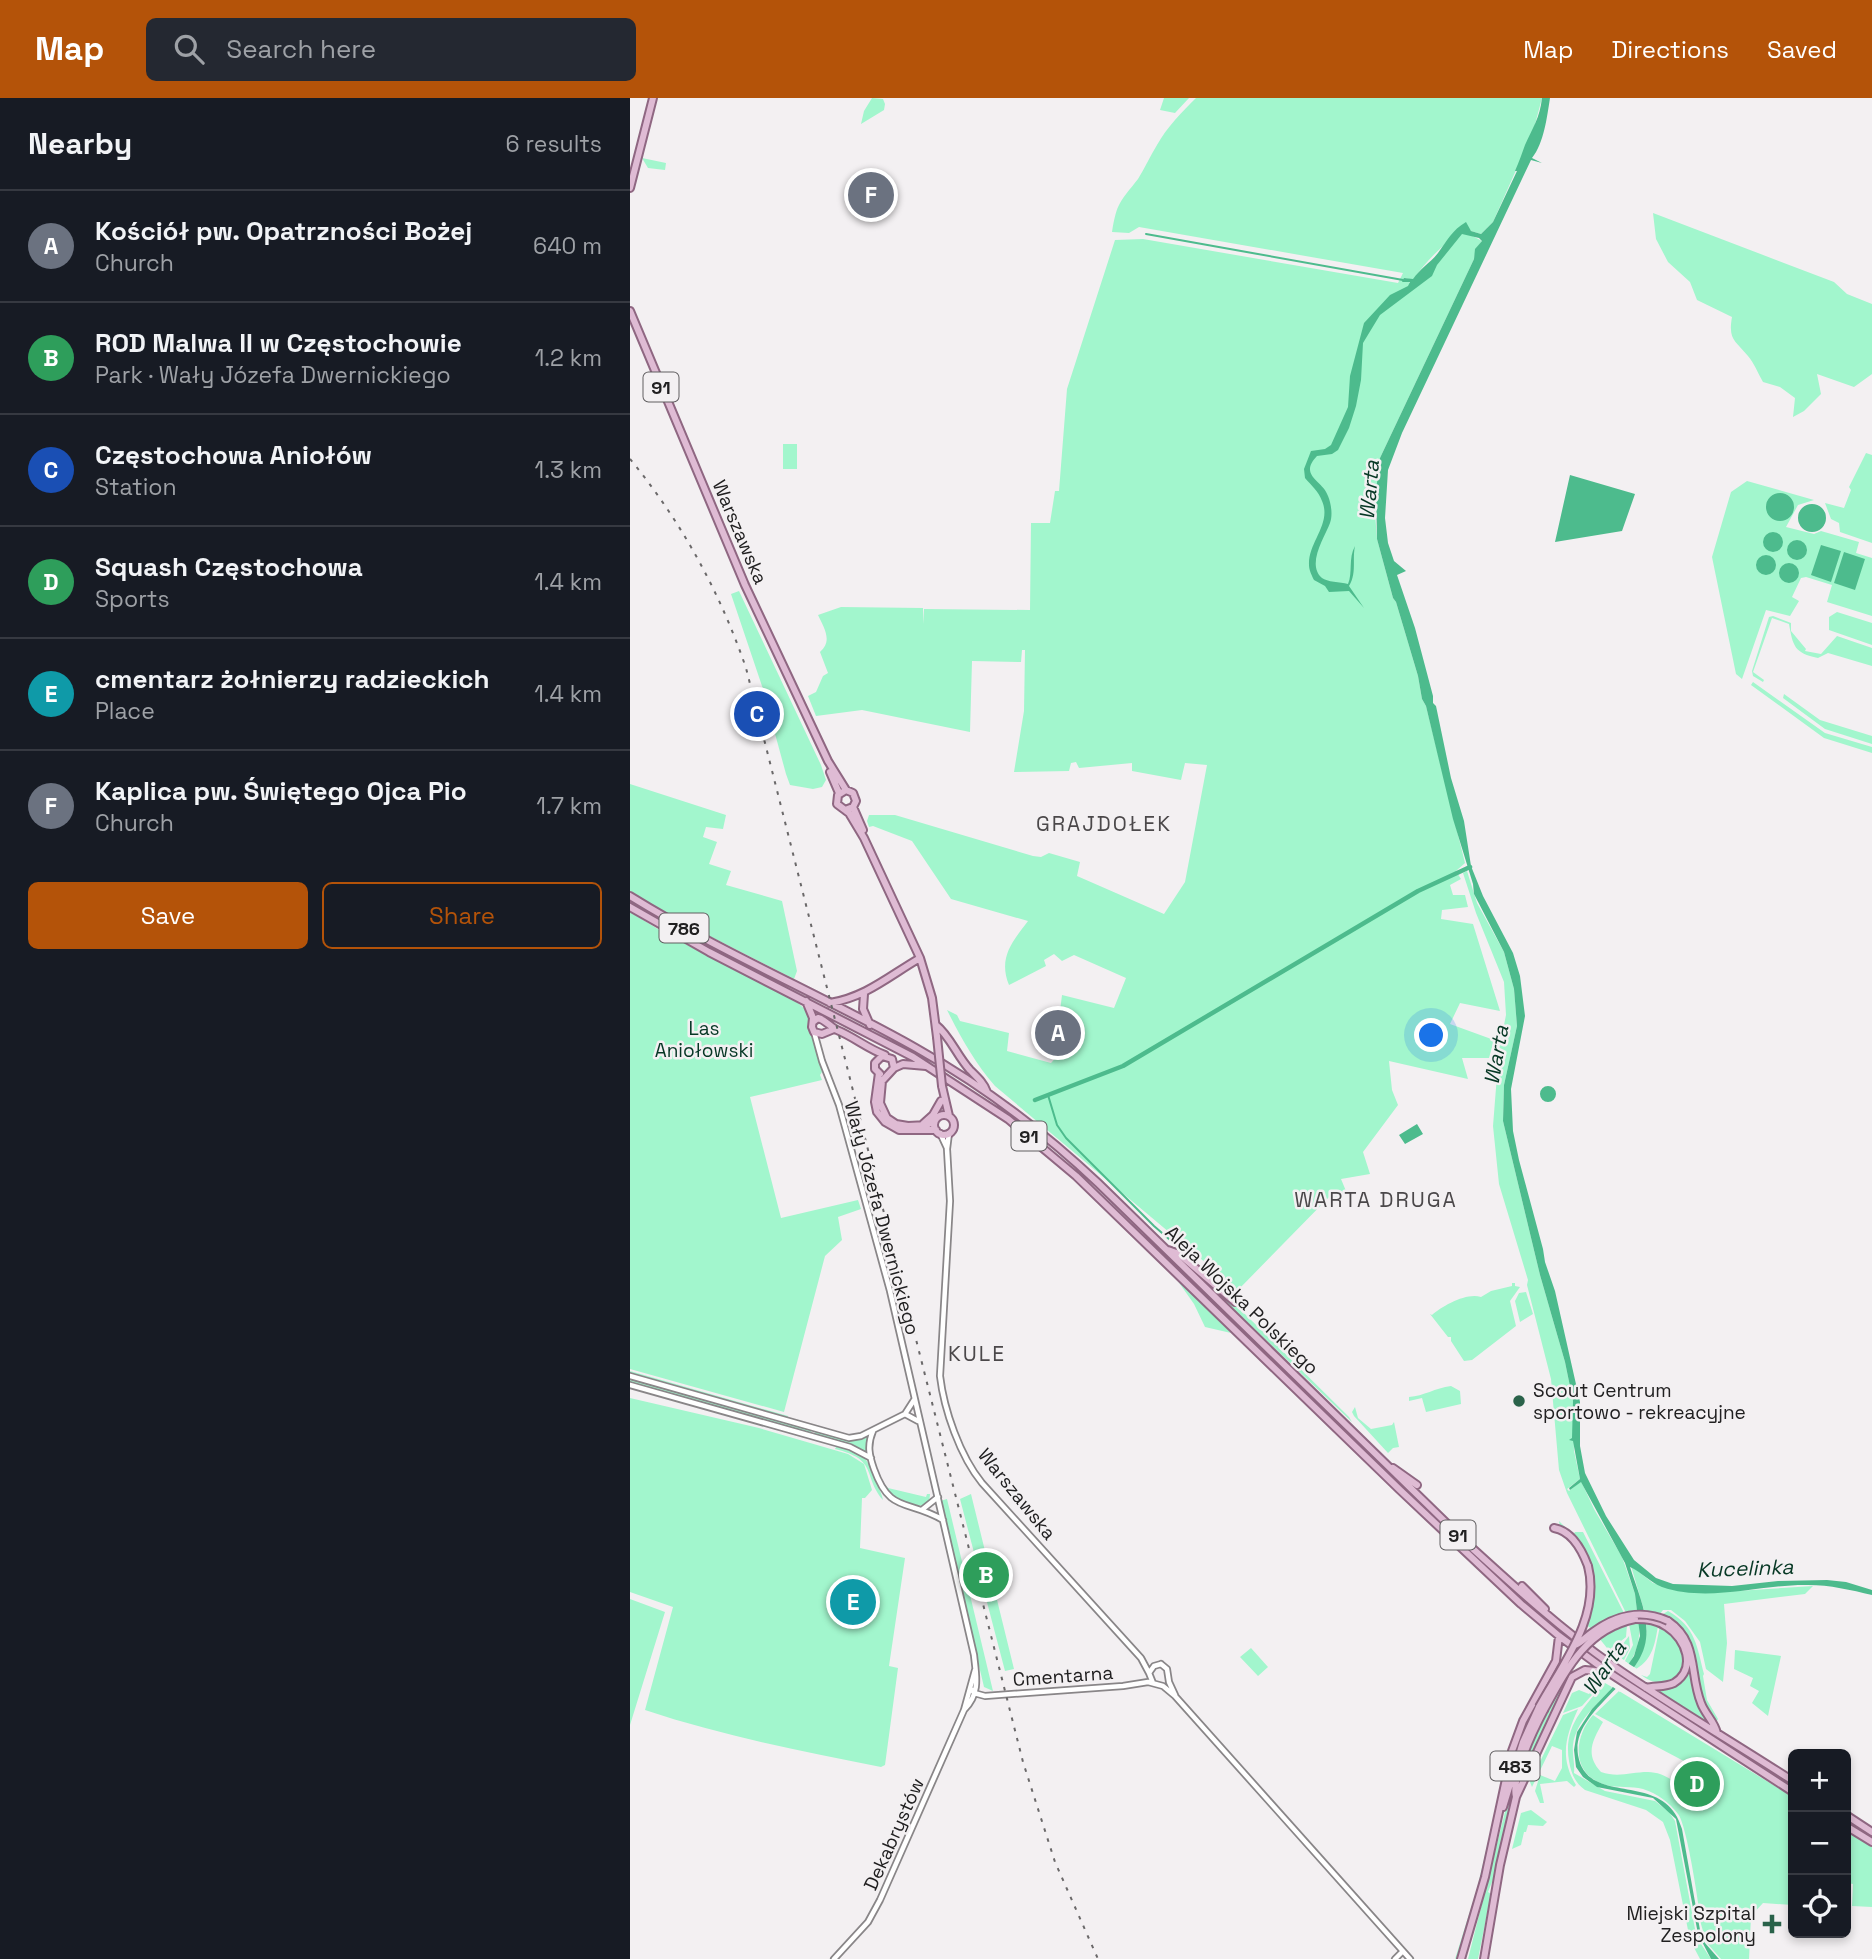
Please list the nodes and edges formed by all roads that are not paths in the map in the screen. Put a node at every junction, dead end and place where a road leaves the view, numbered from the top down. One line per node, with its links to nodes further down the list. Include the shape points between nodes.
1 (653, 98): 2 (main road)
2 (631, 173): 3 (main road)
3 (630, 188)
4 (630, 311): 5 (main road, Warszawska / 91, via 745,585)
5 (842, 792): 6 (main road, 91, via 855,795); 7 (main road, 91, via 837,804)
6 (853, 807): 7 (main road); 8 (main road, 91)
7 (845, 810): 8 (main road, 91)
8 (864, 838): 11 (main road, 91)
9 (630, 896): 16 (main road, Aleja Wojska Polskiego / 786)
10 (630, 907): 15 (main road, Aleja Wojska Polskiego / 786)
11 (920, 958): 12 (main road); 13 (main road, 91)
12 (908, 966): 13 (main road); 14 (main road)
13 (926, 975): 19 (main road, 91)
14 (864, 994): 16 (main road); 18 (main road, via 863,1009)
15 (806, 1001): 17 (main road); 27 (main road, Aleja Wojska Polskiego)
16 (828, 1003): 18 (main road, Aleja Wojska Polskiego)
17 (813, 1022): 20 (main road, via 822,1018); 21 (main road)
18 (870, 1024): 30 (main road, Aleja Wojska Polskiego)
19 (936, 1024): 30 (main road); 31 (main road, 91, bridge)
20 (831, 1027): 22 (main road); 24 (main road)
21 (814, 1032): 22 (main road); 23 (street, Wały Józefa Dwernickiego)
22 (825, 1033): 23 (street)
23 (819, 1045): 42 (street, Wały Józefa Dwernickiego, via 890,1291)
24 (872, 1049): 25 (main road); 26 (main road)
25 (885, 1055): 26 (main road); 28 (main road)
26 (876, 1060): 29 (main road)
27 (928, 1066): 28 (main road); 56 (main road, Aleja Wojska Polskiego / 91, via 1008,1119 1076,1176 1485,1572)
28 (894, 1068): 29 (main road)
29 (882, 1074): 34 (main road, via 879,1091 884,1114 902,1125); 35 (main road, via 875,1102 885,1122 899,1130)
30 (987, 1092): 38 (main road, Aleja Wojska Polskiego / 91, via 1076,1162)
31 (942, 1099): 32 (main road, 91); 33 (main road, 91); 34 (main road)
32 (949, 1116): 33 (main road); 36 (main road, 91, via 954,1124)
33 (937, 1119): 34 (main road); 35 (main road, 91)
34 (923, 1124)
35 (938, 1132): 36 (main road); 37 (street, Warszawska)
36 (949, 1133): 37 (street, Warszawska)
37 (947, 1149): 58 (street, Warszawska, via 950,1201 940,1376 961,1449 982,1483)
38 (1166, 1249): 39 (main road, via 1179,1254); 47 (main road, Aleja Wojska Polskiego / 91)
39 (1235, 1302)
40 (630, 1376): 45 (street, via 840,1437)
41 (630, 1385): 46 (street, via 850,1447)
42 (914, 1399): 43 (street); 44 (street, Wały Józefa Dwernickiego)
43 (905, 1414): 44 (street); 45 (street)
44 (919, 1422): 49 (street, Wały Józefa Dwernickiego)
45 (873, 1430): 46 (street)
46 (871, 1458): 50 (street, via 888,1497)
47 (1381, 1460): 48 (main road); 54 (main road, Aleja Wojska Polskiego / 91)
48 (1417, 1485)
49 (937, 1497): 50 (street); 51 (street, Wały Józefa Dwernickiego)
50 (923, 1509): 51 (street)
51 (943, 1520): 68 (street, Wały Józefa Dwernickiego, via 978,1674)
52 (1554, 1528): 57 (main road, bridge, via 1576,1543 1591,1582 1590,1602)
53 (1522, 1586): 54 (main road)
54 (1552, 1619): 67 (main road, Aleja Wojska Polskiego / 91)
55 (1668, 1624): 57 (main road, bridge, via 1645,1614 1623,1617); 67 (main road, via 1683,1644 1686,1668 1672,1684); 70 (main road, bridge, via 1635,1619 1602,1632 1577,1655); 71 (main road, via 1689,1645 1700,1702)
56 (1559, 1636): 60 (main road); 61 (main road, Aleja Wojska Polskiego / 91)
57 (1575, 1645): 70 (main road, 483, bridge)
58 (1141, 1658): 59 (street); 62 (street, Warszawska)
59 (1161, 1664): 62 (street); 64 (street)
60 (1553, 1668): 63 (main road, via 1566,1665); 76 (main road, 483, via 1513,1746)
61 (1608, 1672): 63 (main road, via 1585,1670); 73 (main road, Aleja Wojska Polskiego / 91)
62 (1149, 1674): 65 (street, Cmentarna); 66 (street)
63 (1572, 1677): 74 (main road, 483)
64 (1168, 1679): 66 (street); 69 (street)
65 (1138, 1684): 66 (street, Cmentarna); 68 (street, Cmentarna, via 985,1696)
66 (1156, 1684): 69 (street)
67 (1646, 1688): 71 (main road, Aleja Wojska Polskiego / 91)
68 (974, 1690): 81 (street, Dekabrystów, via 876,1908)
69 (1175, 1696): 80 (street)
70 (1541, 1708): 74 (main road, via 1522,1762); 76 (main road, 483, via 1522,1742)
71 (1717, 1733): 72 (main road, Aleja Wojska Polskiego / 91)
72 (1788, 1778)
73 (1788, 1789)
74 (1516, 1797): 85 (main road, 483)
75 (1851, 1818): 78 (main road)
76 (1497, 1827): 84 (main road, 483)
77 (1851, 1829): 79 (main road)
78 (1872, 1832)
79 (1872, 1842)
80 (1403, 1951): 82 (street); 83 (street)
81 (834, 1959)
82 (1395, 1959)
83 (1410, 1959)
84 (1461, 1959)
85 (1484, 1959)

